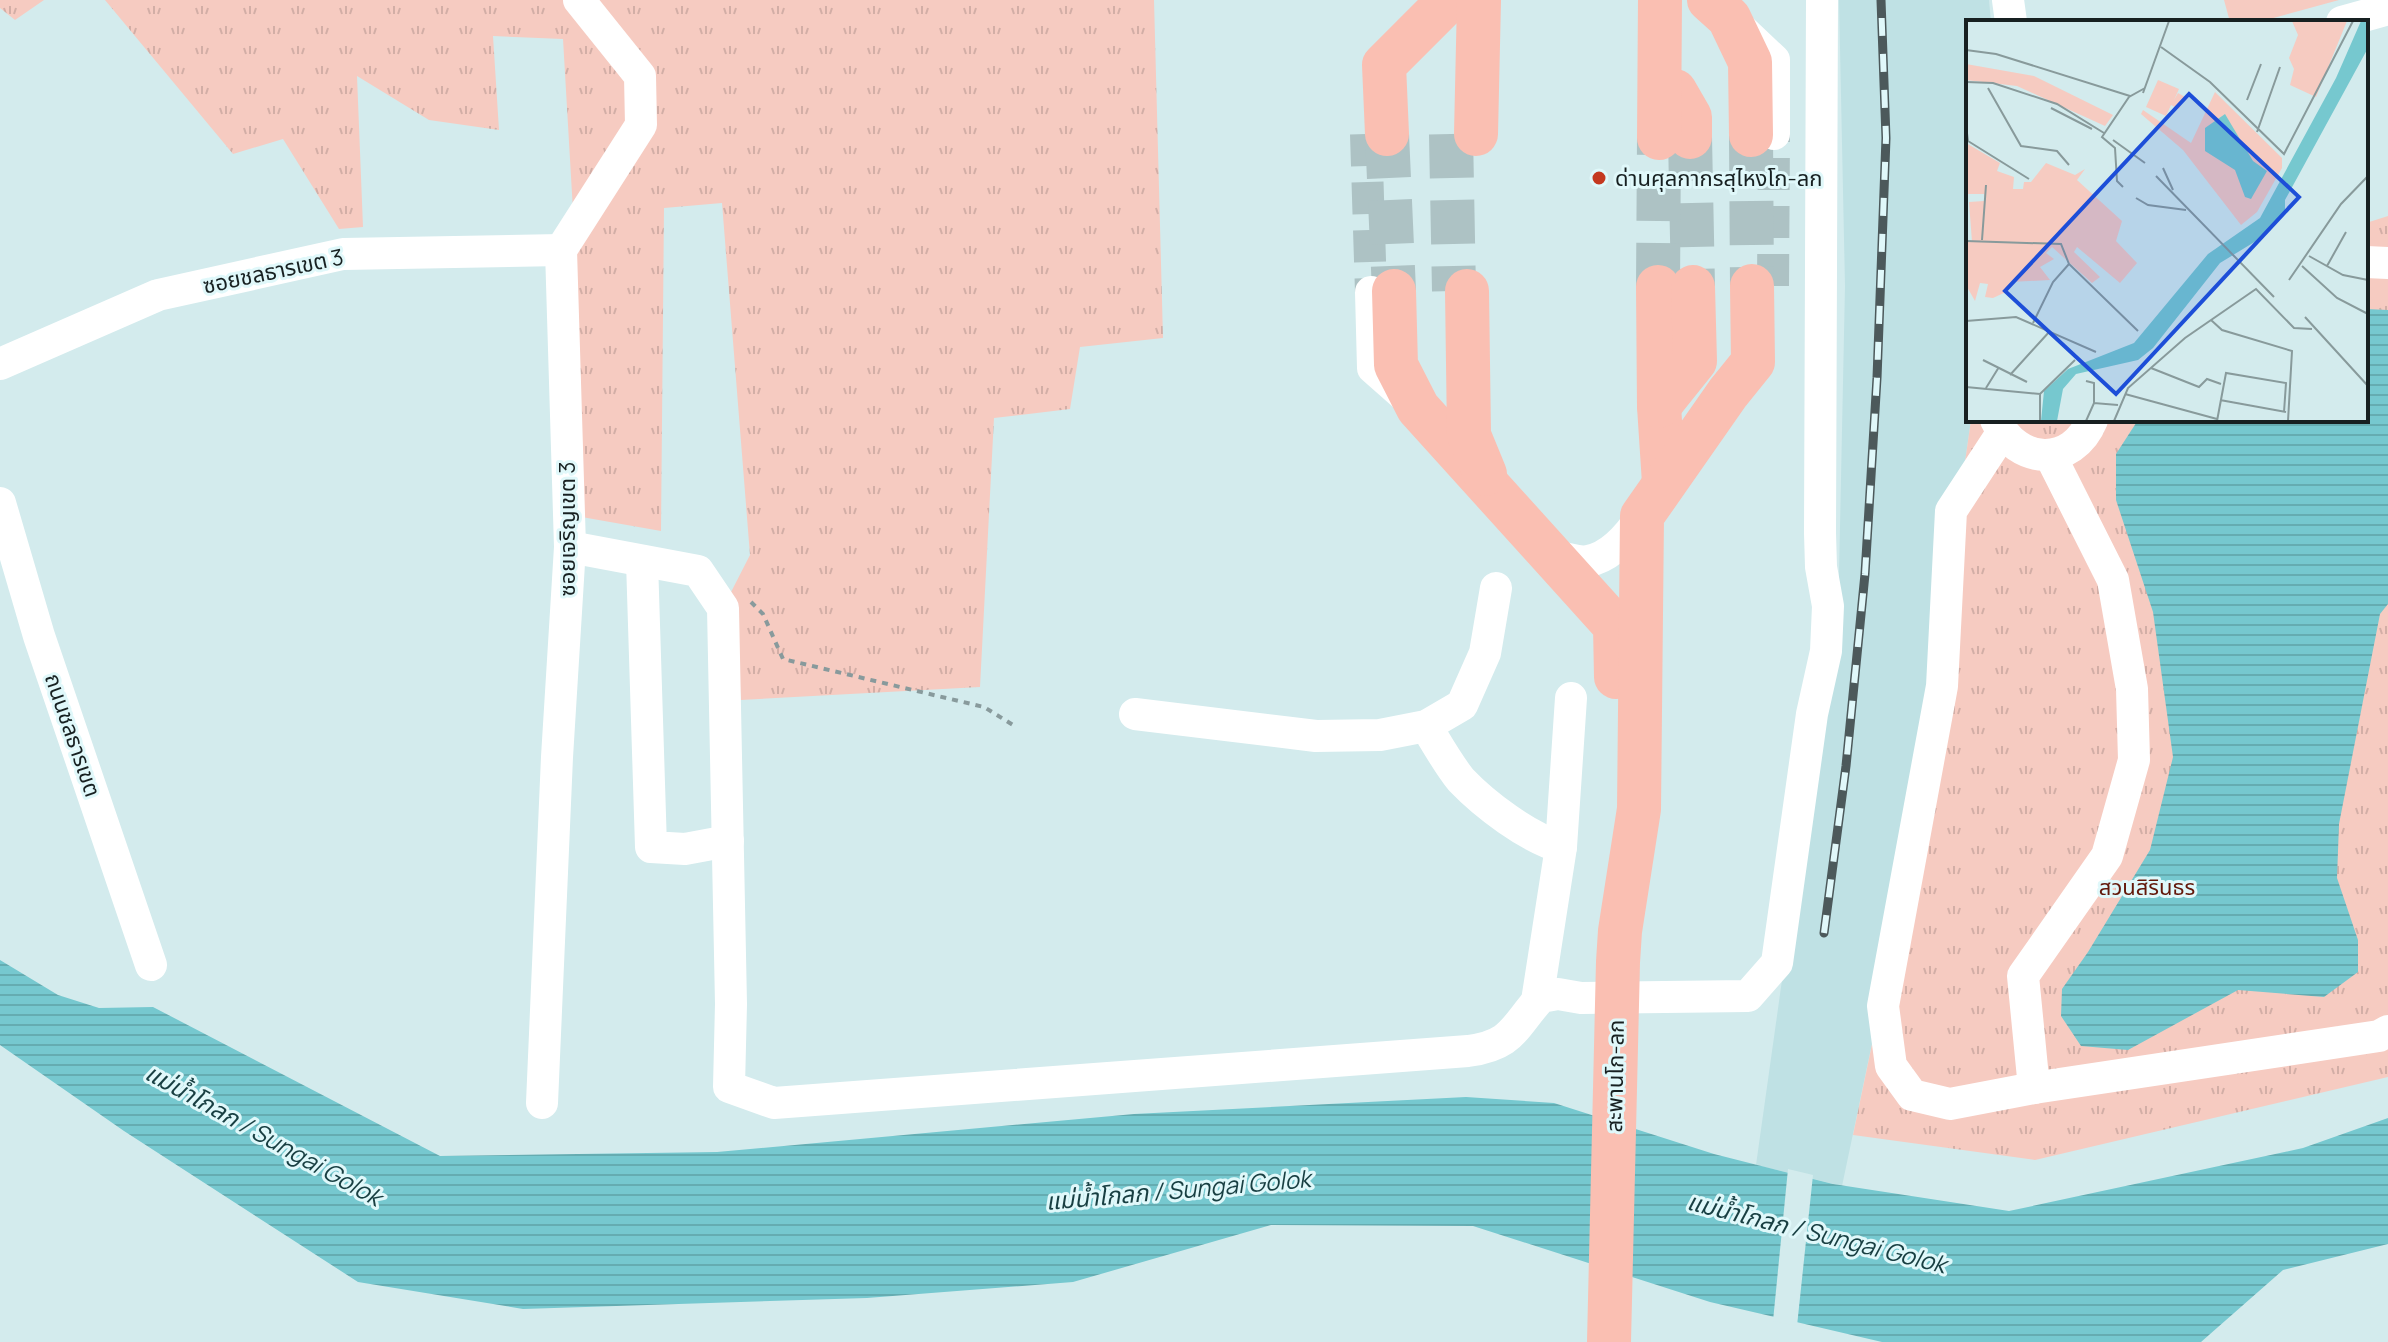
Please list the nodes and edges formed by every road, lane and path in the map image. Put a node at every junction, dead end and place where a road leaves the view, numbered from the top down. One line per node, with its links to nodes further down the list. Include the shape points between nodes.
1 (579, 0): 13 (street, via 640,76 641,125)
2 (1449, 0): 3 (highway, via 1397,51 1438,121)
3 (1479, 0)
4 (1660, 0): 12 (highway)
5 (1679, 0): 12 (highway, via 1675,91 1690,117)
6 (1822, 0): 40 (street, via 1820,533 1828,606 1826,651 1812,714 1777,963 1748,996 1547,994)
7 (2008, 0): 10 (street)
8 (1719, 9): 12 (highway)
9 (2388, 9): 11 (street)
10 (2011, 20)
11 (2349, 20)
12 (1713, 136)
13 (561, 250): 18 (street, ซอยชลธารเขต 3, via 343,254 158,295); 27 (street, ซอยเจริญเขต 3)
14 (2368, 262): 15 (street)
15 (2388, 263)
16 (1713, 286): 19 (highway); 19 (highway); 24 (highway, via 1740,378)
17 (1431, 291): 23 (highway); 23 (highway, via 1470,333 1469,435); 23 (highway, via 1418,408)
18 (0, 364)
19 (1677, 384): 24 (highway)
20 (2091, 422): 22 (street, via 2078,442)
21 (1999, 427): 22 (street, via 2023,451); 42 (street, via 1951,511 1942,686 1883,1006 1891,1066 1912,1095 1950,1104)
22 (2050, 455): 42 (street, via 2113,580 2132,689 2134,760 2107,856 2023,976)
23 (1490, 488): 28 (highway)
24 (1653, 500): 28 (street, via 1609,552 1588,561); 38 (highway, via 1639,809)
25 (0, 503): 26 (street, ถนนชลธารเขต)
26 (6, 536): 39 (street, ถนนชลธารเขต)
27 (570, 547): 29 (street); 43 (street, ซอยเจริญเขต 3)
28 (1550, 554): 38 (highway, via 1615,626)
29 (642, 561): 36 (street, via 698,571 723,608); 36 (street, via 651,847 685,849)
30 (1496, 588): 35 (street, via 1485,653 1462,705)
31 (744, 595): 34 (path, via 763,614 783,659 984,707)
32 (1571, 698): 37 (street)
33 (1135, 714): 35 (street, via 1316,736 1380,735)
34 (1013, 725)
35 (1426, 726): 37 (street, via 1460,778 1496,811)
36 (728, 841): 40 (street, via 729,1087 774,1103 1468,1051 1498,1045)
37 (1561, 847): 40 (street)
38 (1619, 946): 44 (highway, สะพานโก-ลก)
39 (151, 965)
40 (1537, 1001)
41 (2388, 1031): 42 (street)
42 (2034, 1088)
43 (542, 1103)
44 (1609, 1342)

